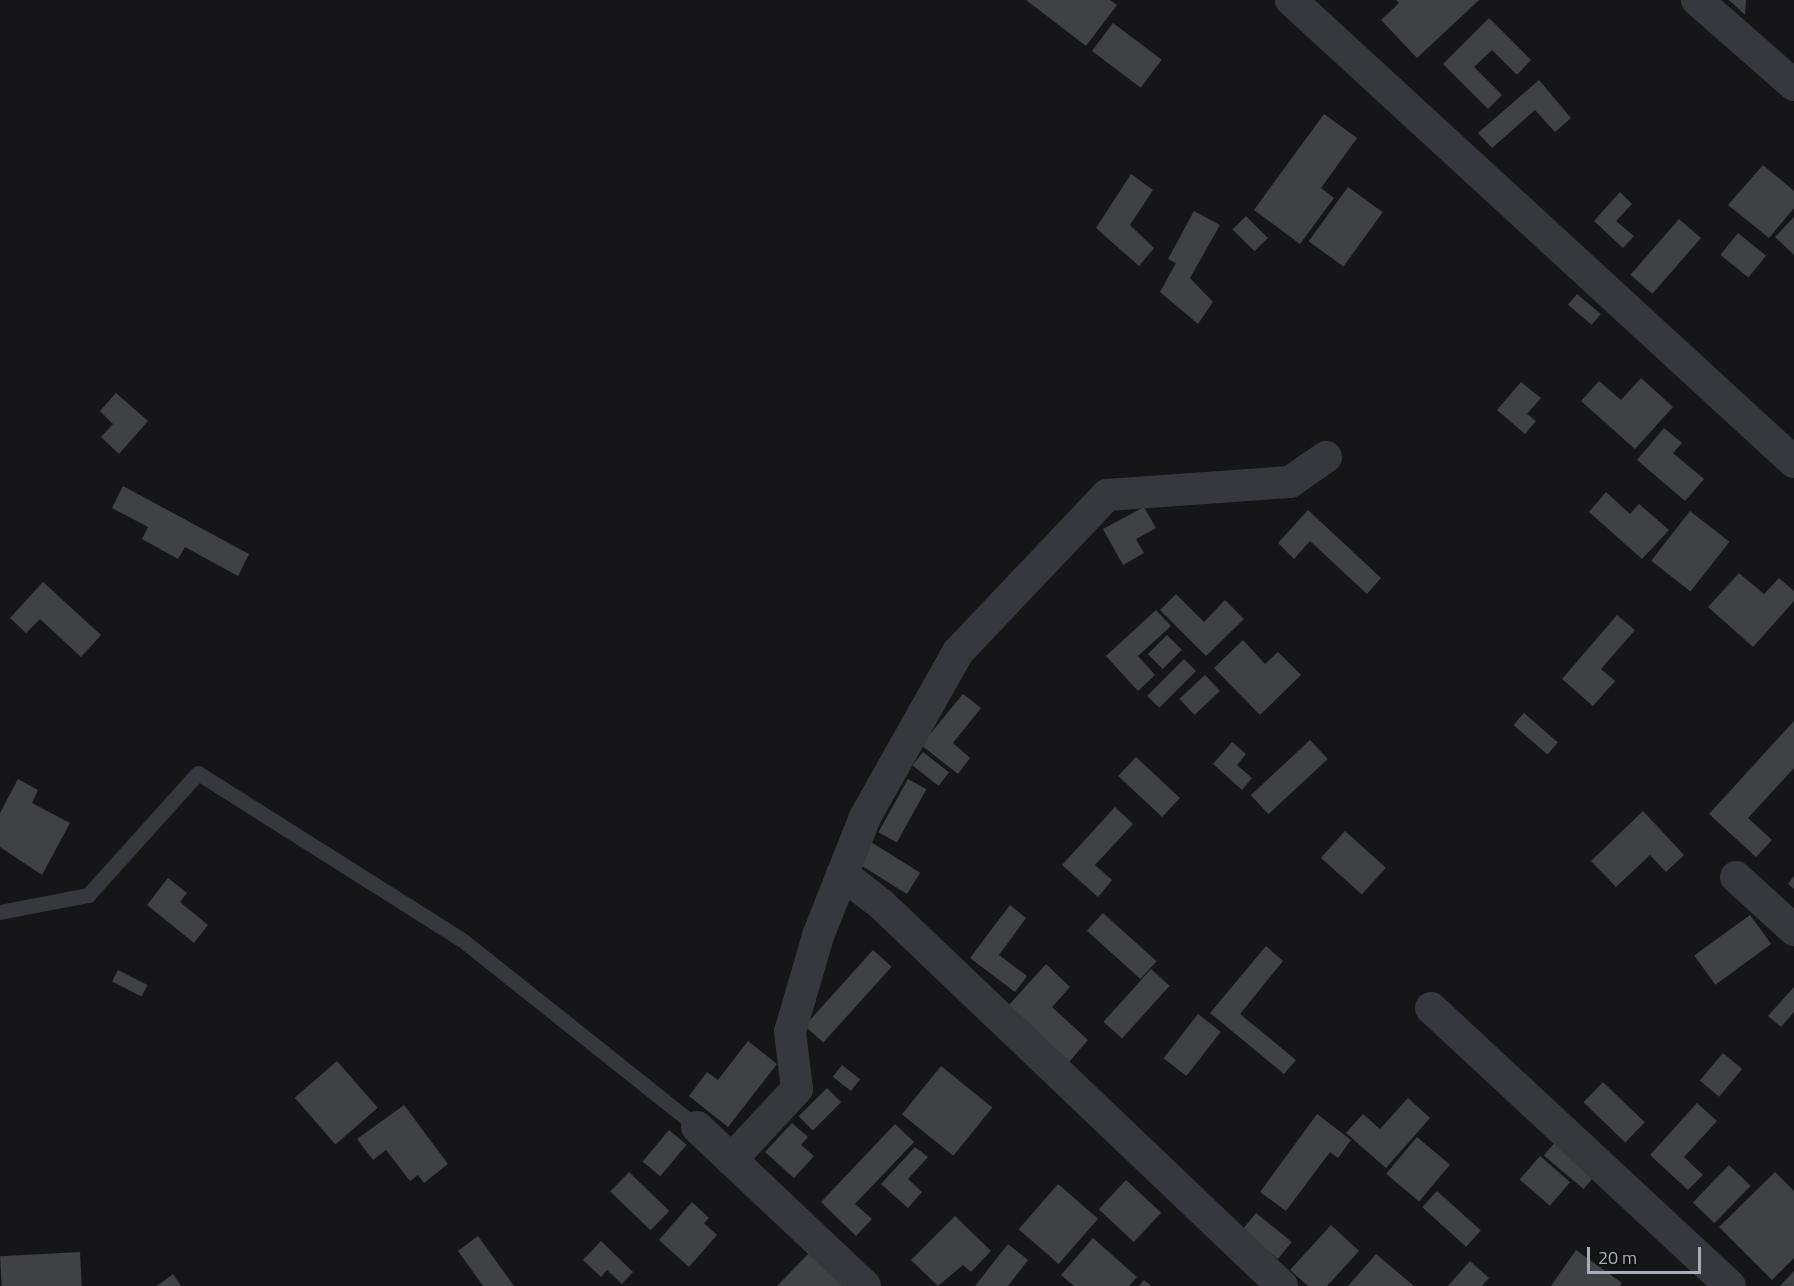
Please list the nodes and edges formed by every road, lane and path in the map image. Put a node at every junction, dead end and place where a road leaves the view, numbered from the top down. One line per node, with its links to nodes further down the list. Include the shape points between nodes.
1 (1291, 0): 5 (street)
2 (1697, 0): 3 (street)
3 (1794, 85)
4 (1326, 457): 6 (street, via 1290,482 1107,495 958,652 865,817)
5 (1794, 462)
6 (842, 874): 12 (street, via 818,936 790,1032 797,1089); 14 (street, via 881,904)
7 (1736, 877): 9 (street)
8 (0, 912): 11 (lane, via 88,895 198,773 461,939)
9 (1794, 930)
10 (1431, 1008): 15 (street)
11 (697, 1127): 12 (street)
12 (731, 1160): 13 (street)
13 (865, 1286)
14 (1282, 1286)
15 (1730, 1286)

